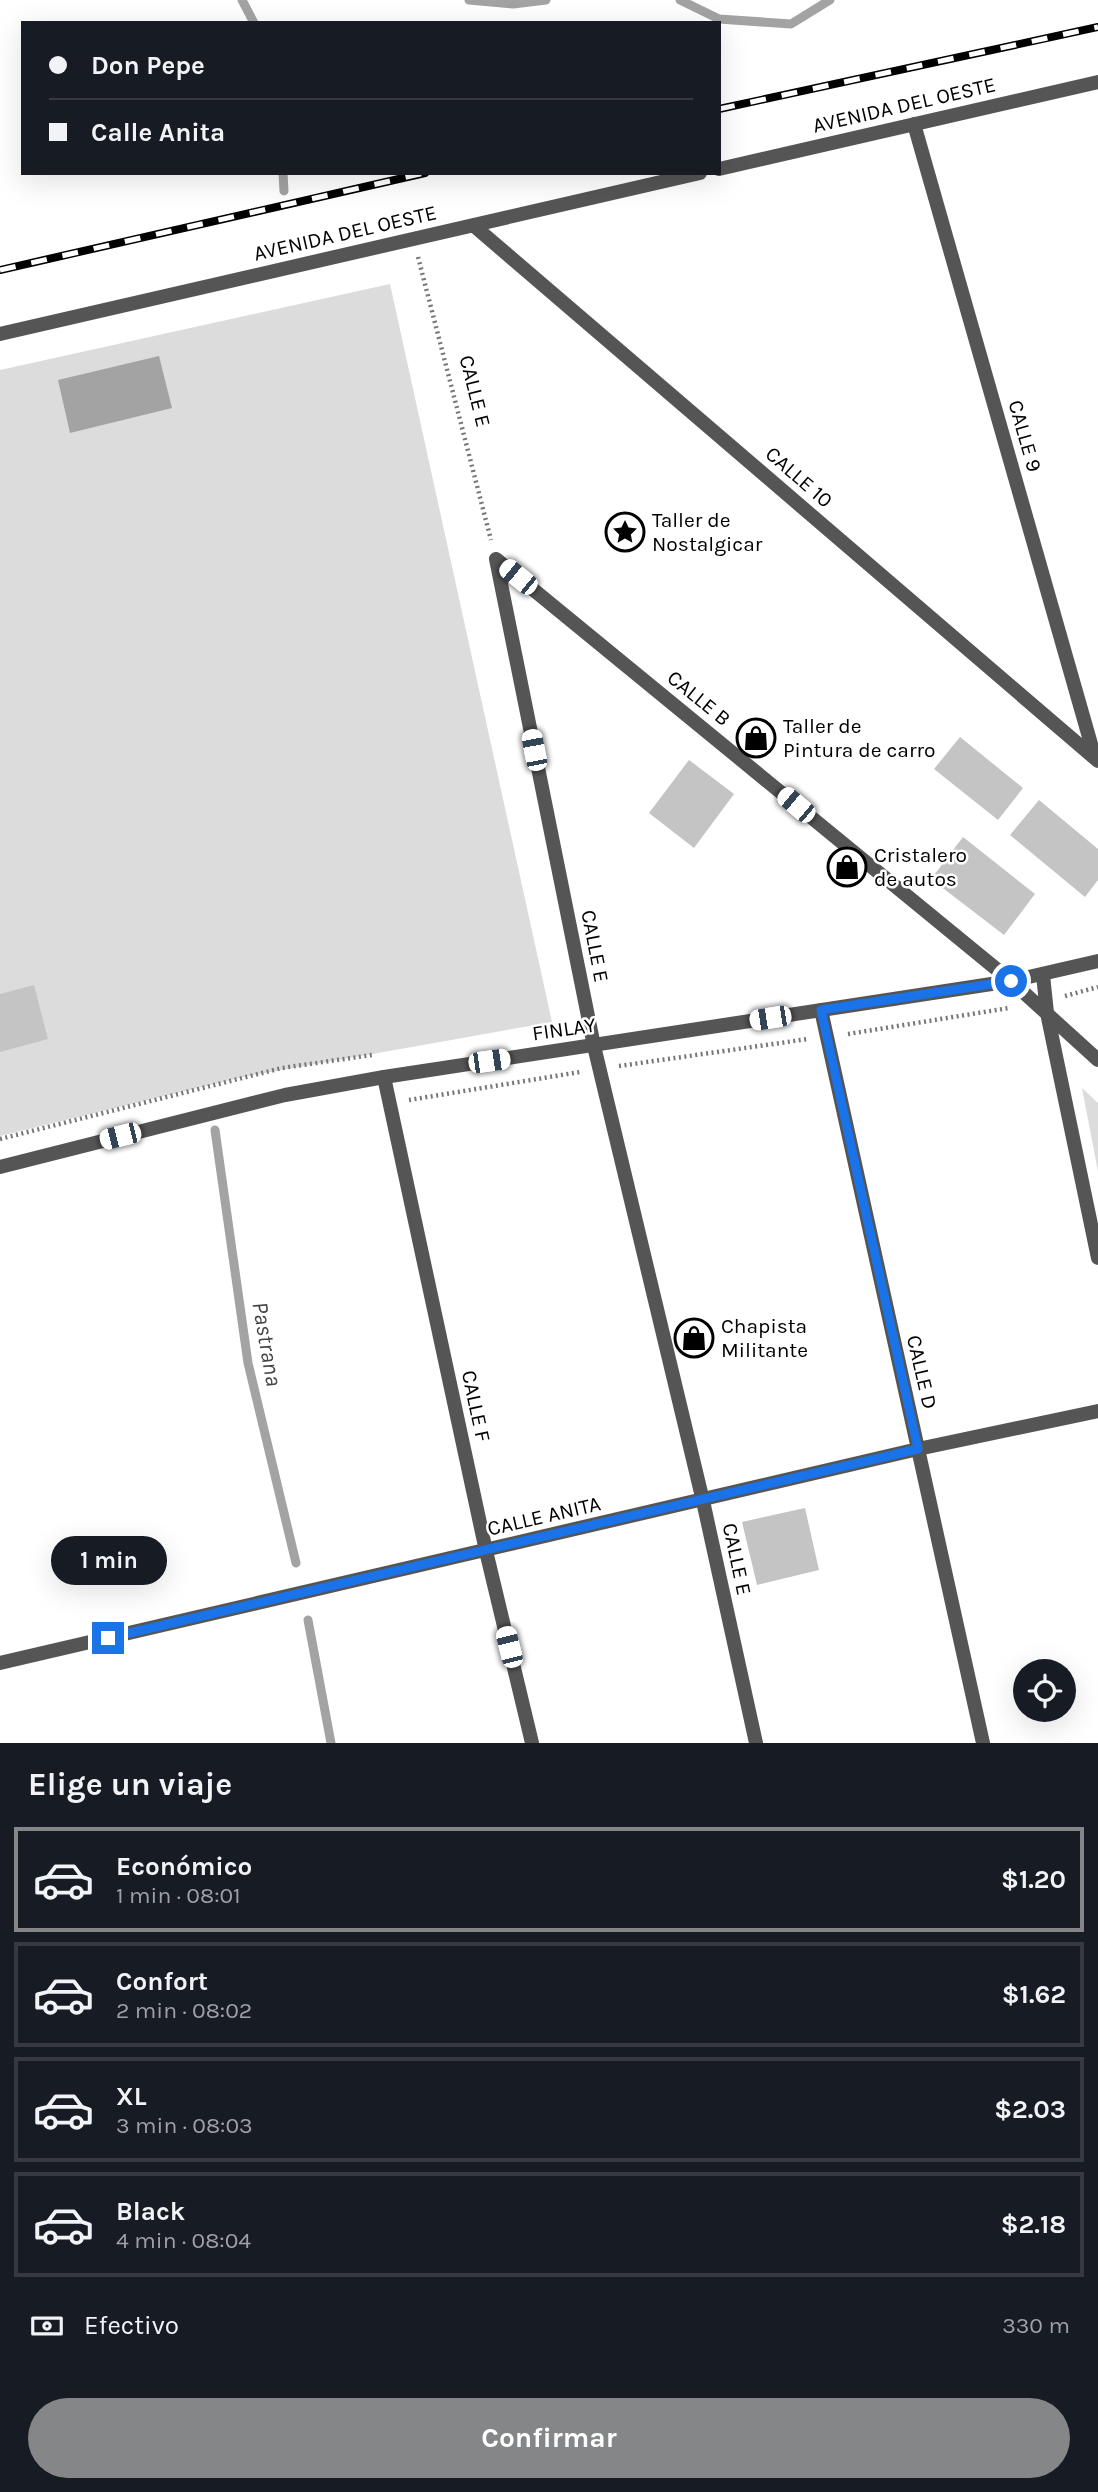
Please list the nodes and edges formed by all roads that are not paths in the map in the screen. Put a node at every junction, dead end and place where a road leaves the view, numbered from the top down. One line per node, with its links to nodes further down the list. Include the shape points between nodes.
1 (1098, 82): 2 (street, AVENIDA DEL OESTE)
2 (914, 124): 3 (street, AVENIDA DEL OESTE); 8 (street, CALLE 9)
3 (721, 169)
4 (691, 175): 5 (street, AVENIDA DEL OESTE)
5 (473, 225): 6 (street, AVENIDA DEL OESTE); 8 (street, CALLE 10)
6 (0, 334)
7 (496, 559): 11 (street, CALLE B); 14 (street, CALLE E)
8 (1097, 760)
9 (1098, 961): 10 (street, FINLAY)
10 (1043, 975): 11 (street, FINLAY); 12 (street)
11 (1011, 981): 12 (street, CALLE B); 13 (street, FINLAY)
12 (1043, 1006): 15 (street, CALLE B); 18 (street)
13 (821, 1010): 14 (street, FINLAY); 20 (street, CALLE D)
14 (594, 1046): 16 (street, FINLAY); 21 (street, CALLE E)
15 (1098, 1060)
16 (384, 1077): 17 (street, FINLAY, via 285,1095); 22 (street, CALLE F)
17 (0, 1167)
18 (1098, 1258)
19 (1098, 1411): 20 (street, CALLE ANITA)
20 (918, 1449): 21 (street, CALLE ANITA); 26 (street, CALLE D)
21 (703, 1501): 22 (street, CALLE ANITA); 25 (street, CALLE E)
22 (486, 1551): 23 (street, CALLE ANITA); 24 (street, CALLE F)
23 (0, 1662)
24 (532, 1743)
25 (757, 1743)
26 (983, 1743)

